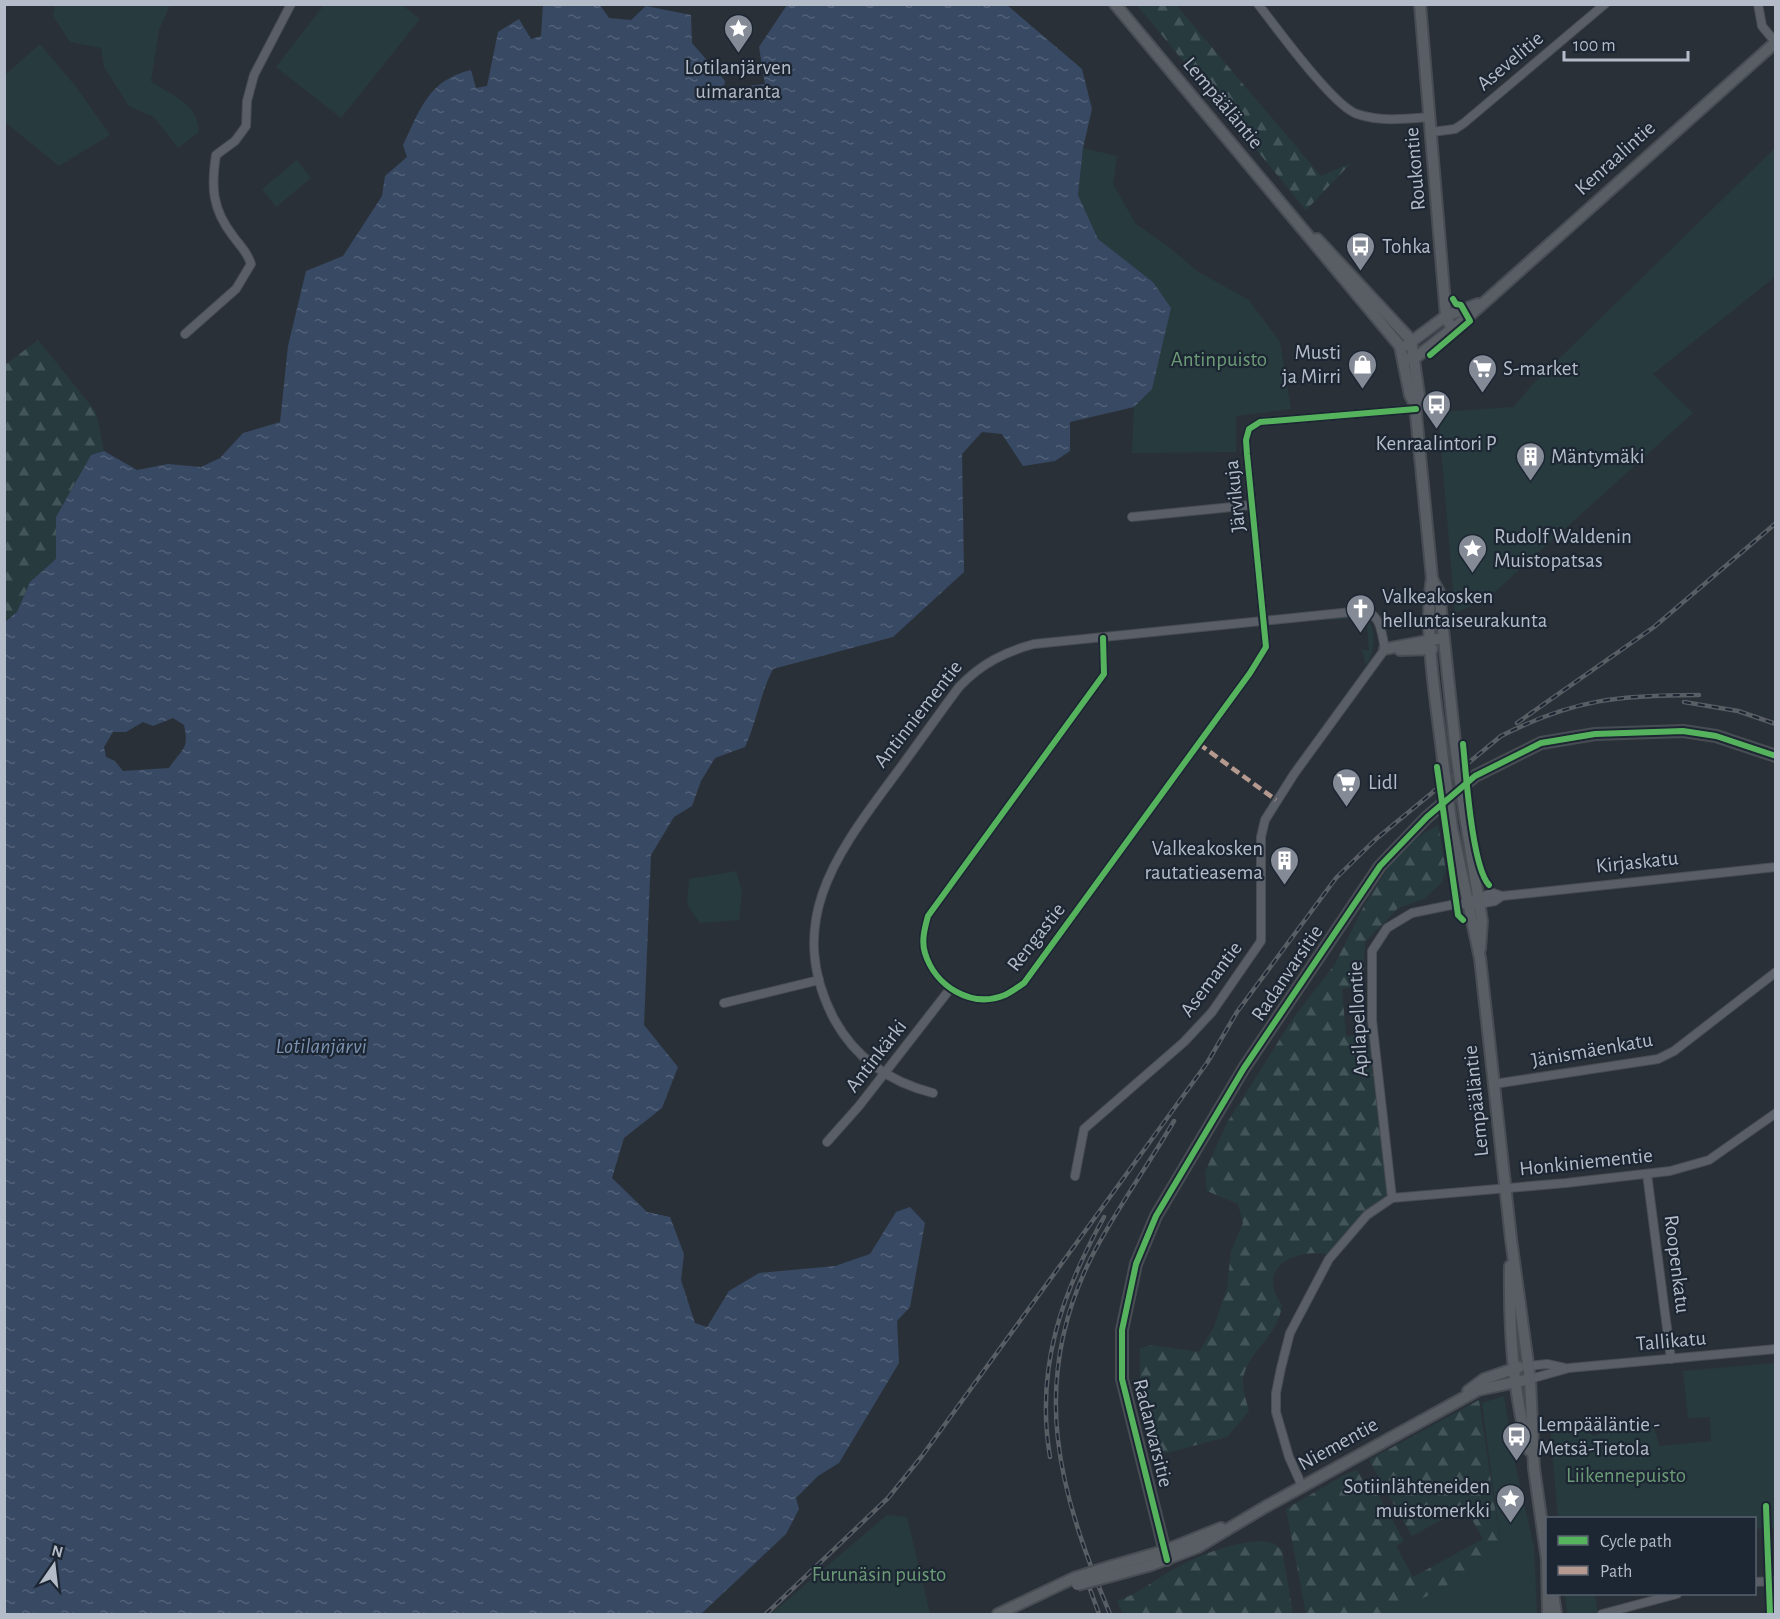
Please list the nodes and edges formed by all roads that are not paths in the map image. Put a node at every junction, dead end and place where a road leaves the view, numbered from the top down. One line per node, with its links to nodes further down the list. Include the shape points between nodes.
1 (291, 4): 14 (street, via 254,75 246,126 216,155 212,183 216,208 232,236 247,252 250,264 236,289)
2 (1115, 4): 10 (main road, Lempääläntie)
3 (1258, 4): 8 (street, via 1333,96 1354,113 1380,119)
4 (1420, 4): 8 (main road, Roukontie)
5 (1605, 4): 9 (street, Asevelitie, via 1464,123 1455,129)
6 (1758, 4): 7 (street, via 1762,26)
7 (1775, 42): 11 (main road, Kenraalintie)
8 (1430, 117): 9 (main road, Roukontie)
9 (1432, 132): 12 (main road, Roukontie)
10 (1302, 225): 15 (main road, Lempääläntie, via 1328,248); 16 (main road, Lempääläntie)
11 (1481, 303): 12 (main road, Kenraalintie); 13 (main road, Kenraalintie)
12 (1446, 316): 13 (main road, Roukontie); 15 (main road, Kenraalintie)
13 (1452, 330): 16 (main road, Kenraalintie)
14 (184, 334)
15 (1411, 340): 16 (main road, via 1405,347)
16 (1410, 359): 17 (main road, Lempääläntie, via 1419,395)
17 (1416, 407): 18 (street, Järvikuja, via 1254,424 1246,440); 22 (main road, Lempääläntie, via 1432,578 1439,592)
18 (1252, 505): 19 (street); 20 (street, Järvikuja)
19 (1131, 517)
20 (1265, 620): 21 (street, Antinniementie); 23 (street, Antinniementie, via 1368,611 1378,619); 31 (street, Rengastie, via 1266,647 1250,673 1024,982 1005,995 983,1000)
21 (1103, 638): 30 (street, Antinniementie, via 1011,650 974,672 959,687 846,841 830,870 815,932); 31 (street, via 1104,674 928,916 924,951)
22 (1436, 642): 23 (main road); 26 (main road, Lempääläntie, bridge); 27 (main road, Lempääläntie, bridge, via 1443,760)
23 (1385, 649): 39 (street, Asemantie, via 1265,820 1261,837 1261,940 1212,1012 1184,1042 1084,1129)
24 (1776, 756): 53 (main road, Radanvarsitie, via 1716,736 1683,731 1595,734 1541,743 1475,776 1427,817 1380,866 1244,1068 1156,1216 1137,1264 1122,1330 1122,1378 1156,1515)
25 (1776, 867): 26 (street, Kirjaskatu)
26 (1478, 900): 27 (street, Kirjaskatu); 28 (main road, Lempääläntie, via 1482,921)
27 (1467, 903): 28 (main road, Lempääläntie); 41 (street, Apilapellontie, via 1412,913 1378,939 1372,951 1372,1020)
28 (1480, 958): 34 (main road, Lempääläntie)
29 (1776, 972): 34 (street, Jänismäenkatu, via 1674,1051 1658,1059)
30 (819, 980): 32 (street); 33 (street, Antinniementie, via 844,1037 860,1056)
31 (950, 989): 33 (street, Antinkärki)
32 (724, 1003)
33 (883, 1073): 35 (street, Antinniementie); 37 (street, Antinkärki)
34 (1494, 1084): 40 (main road, Lempääläntie)
35 (933, 1093)
36 (1776, 1113): 38 (street, Honkiniementie, via 1709,1160)
37 (827, 1142)
38 (1647, 1174): 40 (street, Honkiniementie); 44 (street, Roopenkatu)
39 (1075, 1176)
40 (1505, 1188): 41 (street, Honkiniementie); 42 (main road, Lempääläntie)
41 (1392, 1198): 52 (street, Honkiniementie, via 1367,1215 1329,1258 1290,1333 1276,1394 1276,1412)
42 (1510, 1239): 45 (main road, Lempääläntie); 46 (main road, Lempääläntie)
43 (1776, 1349): 44 (street, Tallikatu)
44 (1671, 1359): 47 (street, Tallikatu)
45 (1528, 1366): 46 (main road, Niementie); 47 (street, Tallikatu); 48 (main road, Lempääläntie)
46 (1514, 1367): 49 (main road, Lempääläntie); 50 (main road, Niementie, via 1484,1379)
47 (1569, 1368): 48 (street, Tallikatu)
48 (1530, 1379): 49 (main road, Niementie); 51 (main road, Lempääläntie)
49 (1515, 1382): 50 (main road, Niementie, via 1478,1390); 51 (main road, Lempääläntie)
50 (1452, 1403): 52 (main road, Niementie)
51 (1534, 1468): 54 (main road, Lempääläntie)
52 (1302, 1486): 53 (main road, Niementie, via 1198,1547)
53 (1170, 1554): 60 (main road, Niementie, bridge, via 1055,1588)
54 (1546, 1558)
55 (1776, 1581): 56 (street)
56 (1756, 1582)
57 (1548, 1595): 61 (main road, Lempääläntie)
58 (1553, 1595): 62 (main road)
59 (1670, 1595): 63 (street)
60 (998, 1614)
61 (1548, 1614)
62 (1556, 1614)
63 (1602, 1614)

